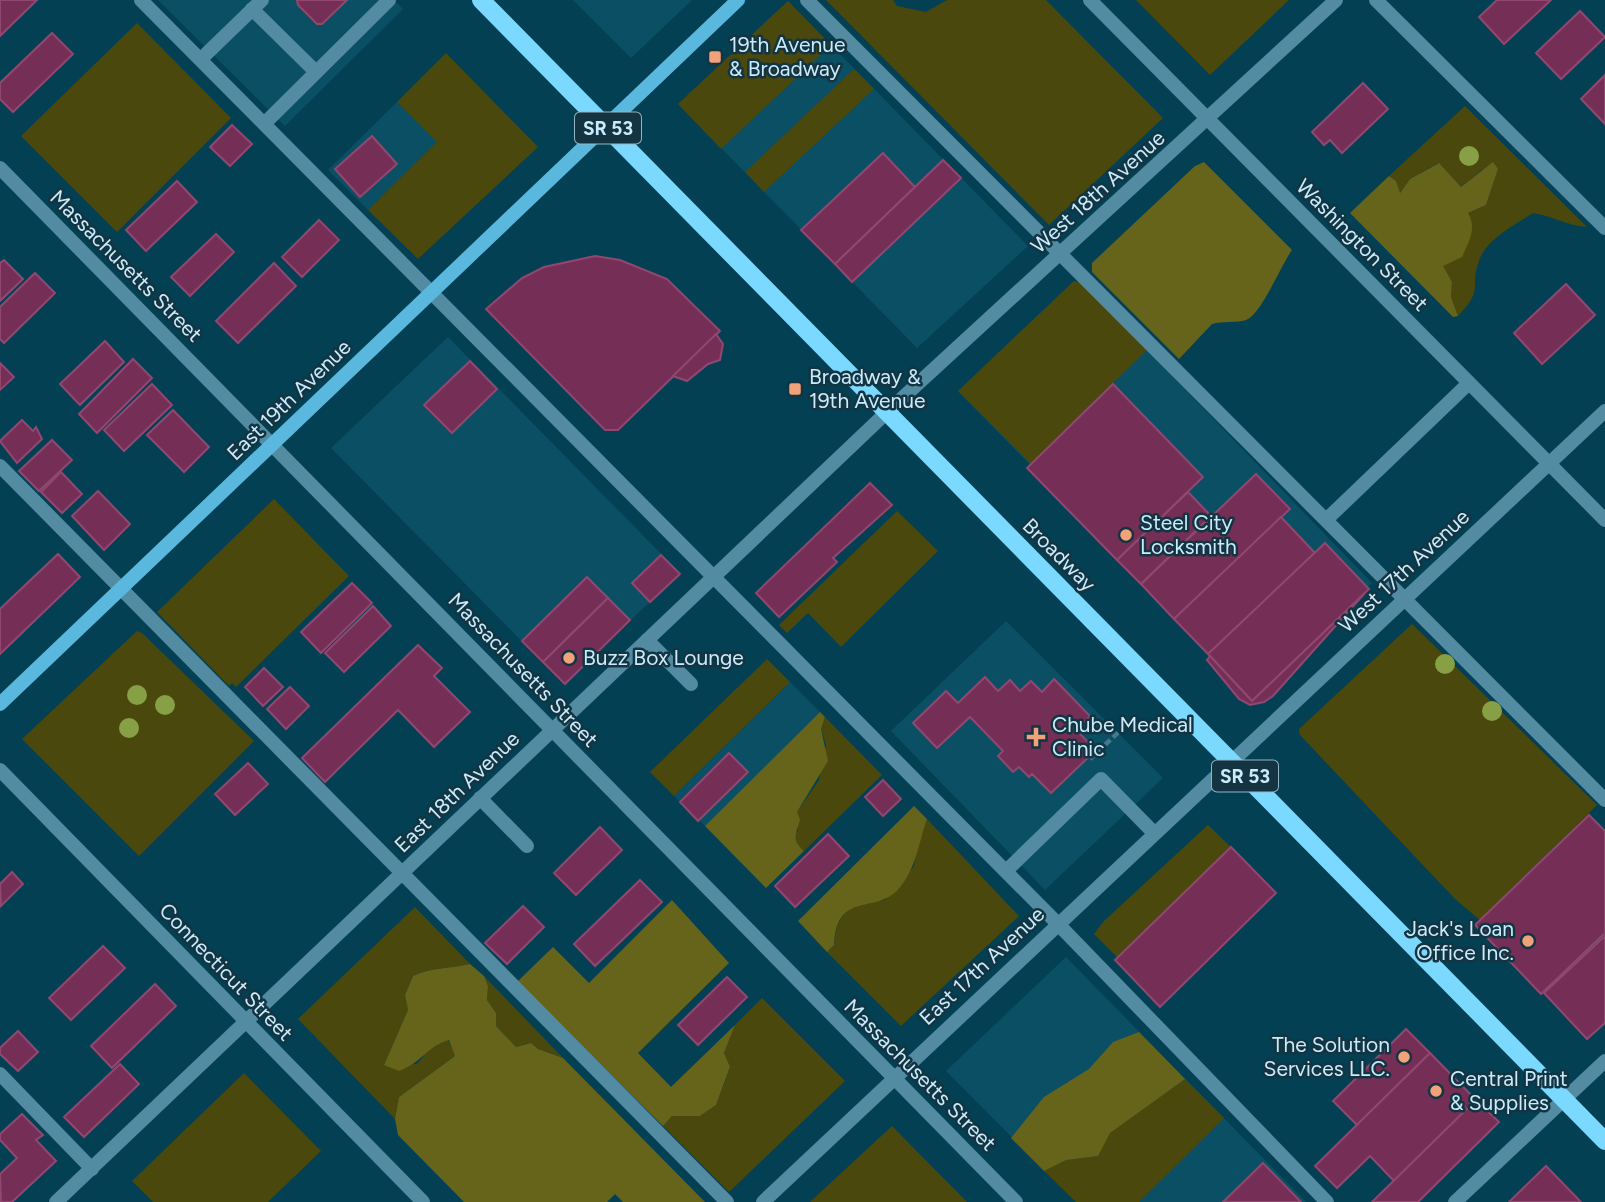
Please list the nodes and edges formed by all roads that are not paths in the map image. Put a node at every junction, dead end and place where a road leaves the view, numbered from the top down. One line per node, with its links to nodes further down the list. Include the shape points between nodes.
1 (141, 0): 10 (street)
2 (389, 0): 11 (street)
3 (481, 0): 14 (main road, Broadway / SR 53)
4 (738, 0): 14 (street, East 19th Avenue)
5 (807, 0): 17 (street)
6 (1090, 0): 12 (street, Washington Street)
7 (1336, 0): 12 (street, West 18th Avenue)
8 (1376, 0): 16 (street)
9 (257, 5): 10 (street); 11 (street)
10 (201, 59): 13 (street)
11 (316, 72): 13 (street)
12 (1209, 120): 17 (street, West 18th Avenue); 19 (street, Washington Street)
13 (265, 123): 18 (street)
14 (606, 126): 18 (street, East 19th Avenue); 21 (main road, Broadway / SR 53)
15 (0, 168): 22 (street, Massachusetts Street)
16 (1605, 228)
17 (1061, 254): 21 (street, West 18th Avenue); 25 (street)
18 (433, 291): 22 (street, East 19th Avenue); 27 (street)
19 (1469, 383): 23 (street, Washington Street); 25 (street)
20 (1605, 411): 23 (street, West 17th Avenue)
21 (886, 413): 27 (street, East 18th Avenue); 34 (main road, Broadway / SR 53)
22 (273, 444): 28 (street, East 19th Avenue); 33 (street, Massachusetts Street)
23 (1549, 464): 26 (street, Washington Street); 29 (street, West 17th Avenue)
24 (0, 466): 28 (street)
25 (1327, 519): 29 (street)
26 (1605, 520)
27 (713, 577): 30 (street, East 18th Avenue); 40 (street)
28 (121, 588): 32 (street, East 19th Avenue); 41 (street)
29 (1406, 597): 34 (street, West 17th Avenue); 37 (street)
30 (647, 640): 31 (street); 33 (street, East 18th Avenue)
31 (691, 684)
32 (0, 704)
33 (552, 730): 36 (street, East 18th Avenue); 46 (street, Massachusetts Street)
34 (1230, 761): 38 (street, East 17th Avenue); 47 (main road, Broadway / SR 53)
35 (0, 770): 43 (street, Connecticut Street)
36 (480, 798): 39 (street); 41 (street, East 18th Avenue)
37 (1605, 800)
38 (1154, 833): 40 (street, via 1101,779); 42 (street, East 17th Avenue)
39 (527, 846)
40 (1006, 872): 42 (street)
41 (402, 874): 43 (street, East 18th Avenue); 52 (street)
42 (1058, 924): 46 (street, East 17th Avenue); 55 (street)
43 (246, 1022): 49 (street, East 18th Avenue); 51 (street, Connecticut Street)
44 (1605, 1061): 47 (street)
45 (0, 1074): 49 (street)
46 (894, 1078): 53 (street, East 17th Avenue); 54 (street, Massachusetts Street)
47 (1564, 1099): 48 (main road, Broadway / SR 53); 56 (street)
48 (1605, 1141)
49 (92, 1169): 50 (street, East 18th Avenue)
50 (57, 1202)
51 (423, 1202)
52 (727, 1202)
53 (763, 1202)
54 (1016, 1202)
55 (1327, 1202)
56 (1455, 1202)

